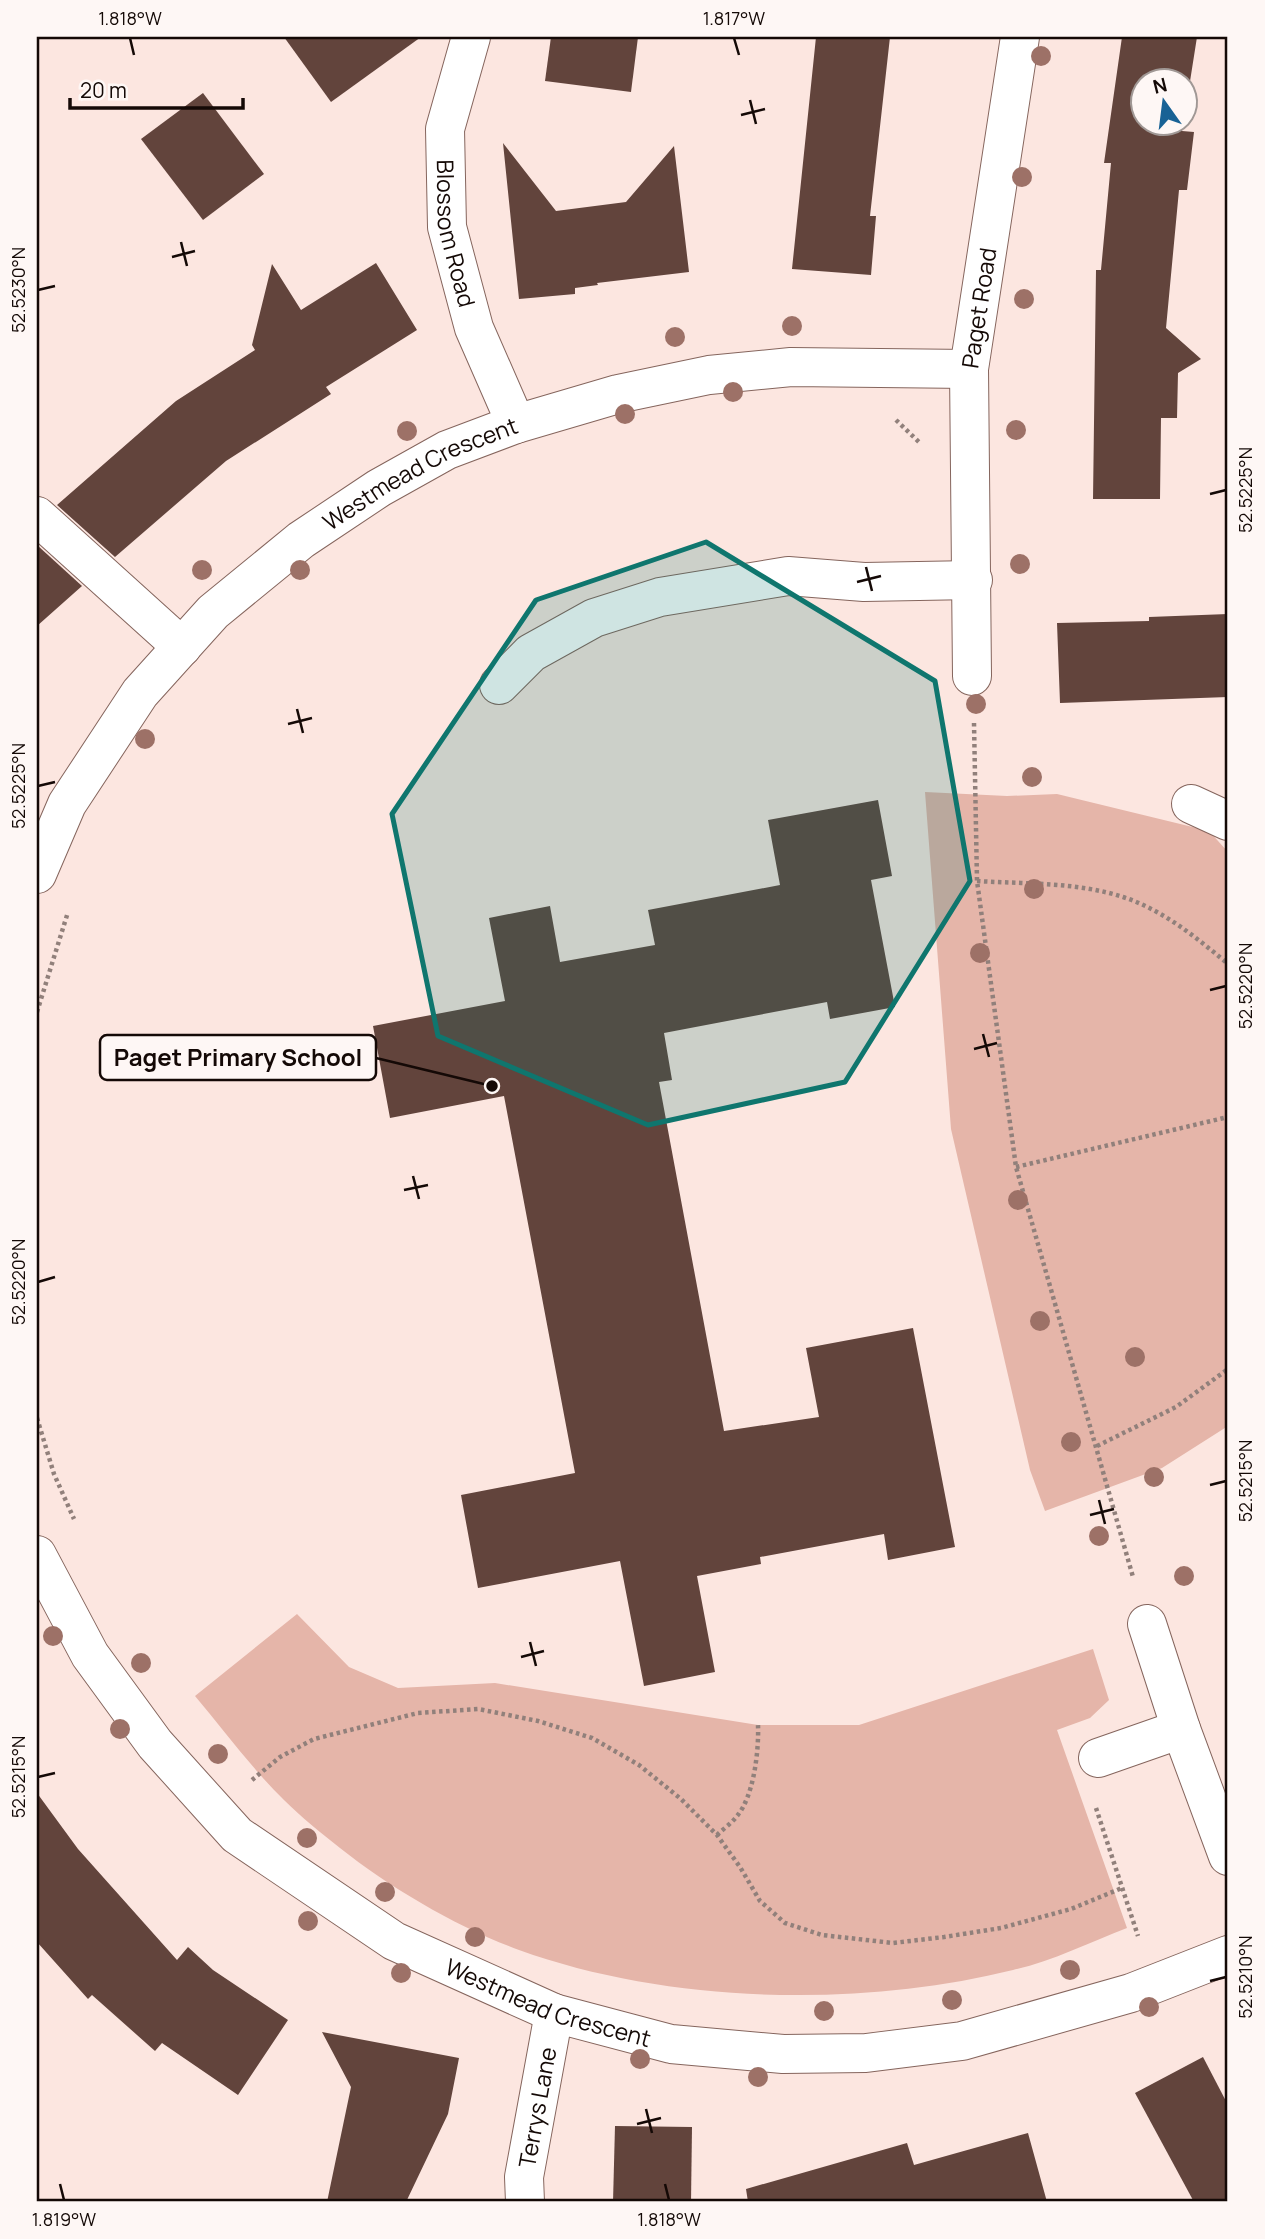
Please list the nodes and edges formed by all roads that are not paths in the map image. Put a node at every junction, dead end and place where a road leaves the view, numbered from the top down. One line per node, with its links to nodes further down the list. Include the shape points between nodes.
1 (471, 37): 4 (street, Blossom Road, via 445,129 447,227 474,328)
2 (1020, 37): 3 (street, Paget Road)
3 (969, 369): 4 (street, Westmead Crescent, via 791,367 709,375 618,394); 6 (street, Paget Road)
4 (516, 424): 7 (street, Westmead Crescent, via 447,450 379,488 291,548 213,612)
5 (37, 516): 7 (street)
6 (973, 580): 8 (street, Paget Road); 9 (street, via 864,582 788,576 660,597 594,618 531,653)
7 (182, 647): 12 (street, Westmead Crescent, via 140,693 67,804)
8 (972, 676)
9 (499, 685)
10 (1191, 804): 11 (street)
11 (1228, 821)
12 (37, 874)
13 (37, 1555): 19 (street, Westmead Crescent, via 90,1656 155,1744 237,1835 394,1941)
14 (1147, 1624): 15 (street)
15 (1181, 1729): 16 (street); 17 (street)
16 (1098, 1758)
17 (1228, 1856)
18 (1228, 1955): 19 (street, Westmead Crescent, via 1131,1993 962,2041 866,2053 783,2054 671,2044)
19 (554, 2013): 20 (street, Terrys Lane, via 524,2177)
20 (525, 2202)

